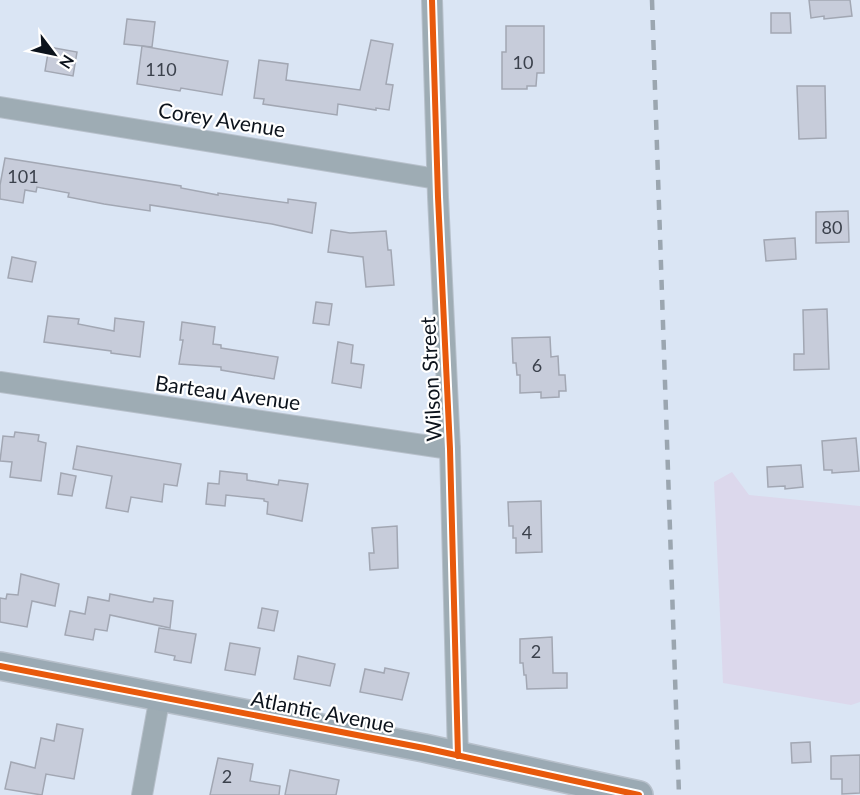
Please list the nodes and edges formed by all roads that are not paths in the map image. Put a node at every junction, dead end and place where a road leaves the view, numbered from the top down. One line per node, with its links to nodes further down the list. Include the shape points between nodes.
1 (432, 0): 3 (street, Wilson Street)
2 (0, 107): 3 (street, Corey Avenue)
3 (437, 179): 5 (street, Wilson Street)
4 (0, 382): 5 (street, Barteau Avenue)
5 (450, 449): 8 (street, Wilson Street)
6 (0, 666): 7 (street, Atlantic Avenue)
7 (160, 696): 8 (street, Atlantic Avenue); 9 (street)
8 (458, 756): 10 (street, Atlantic Avenue)
9 (142, 795)
10 (639, 795)

